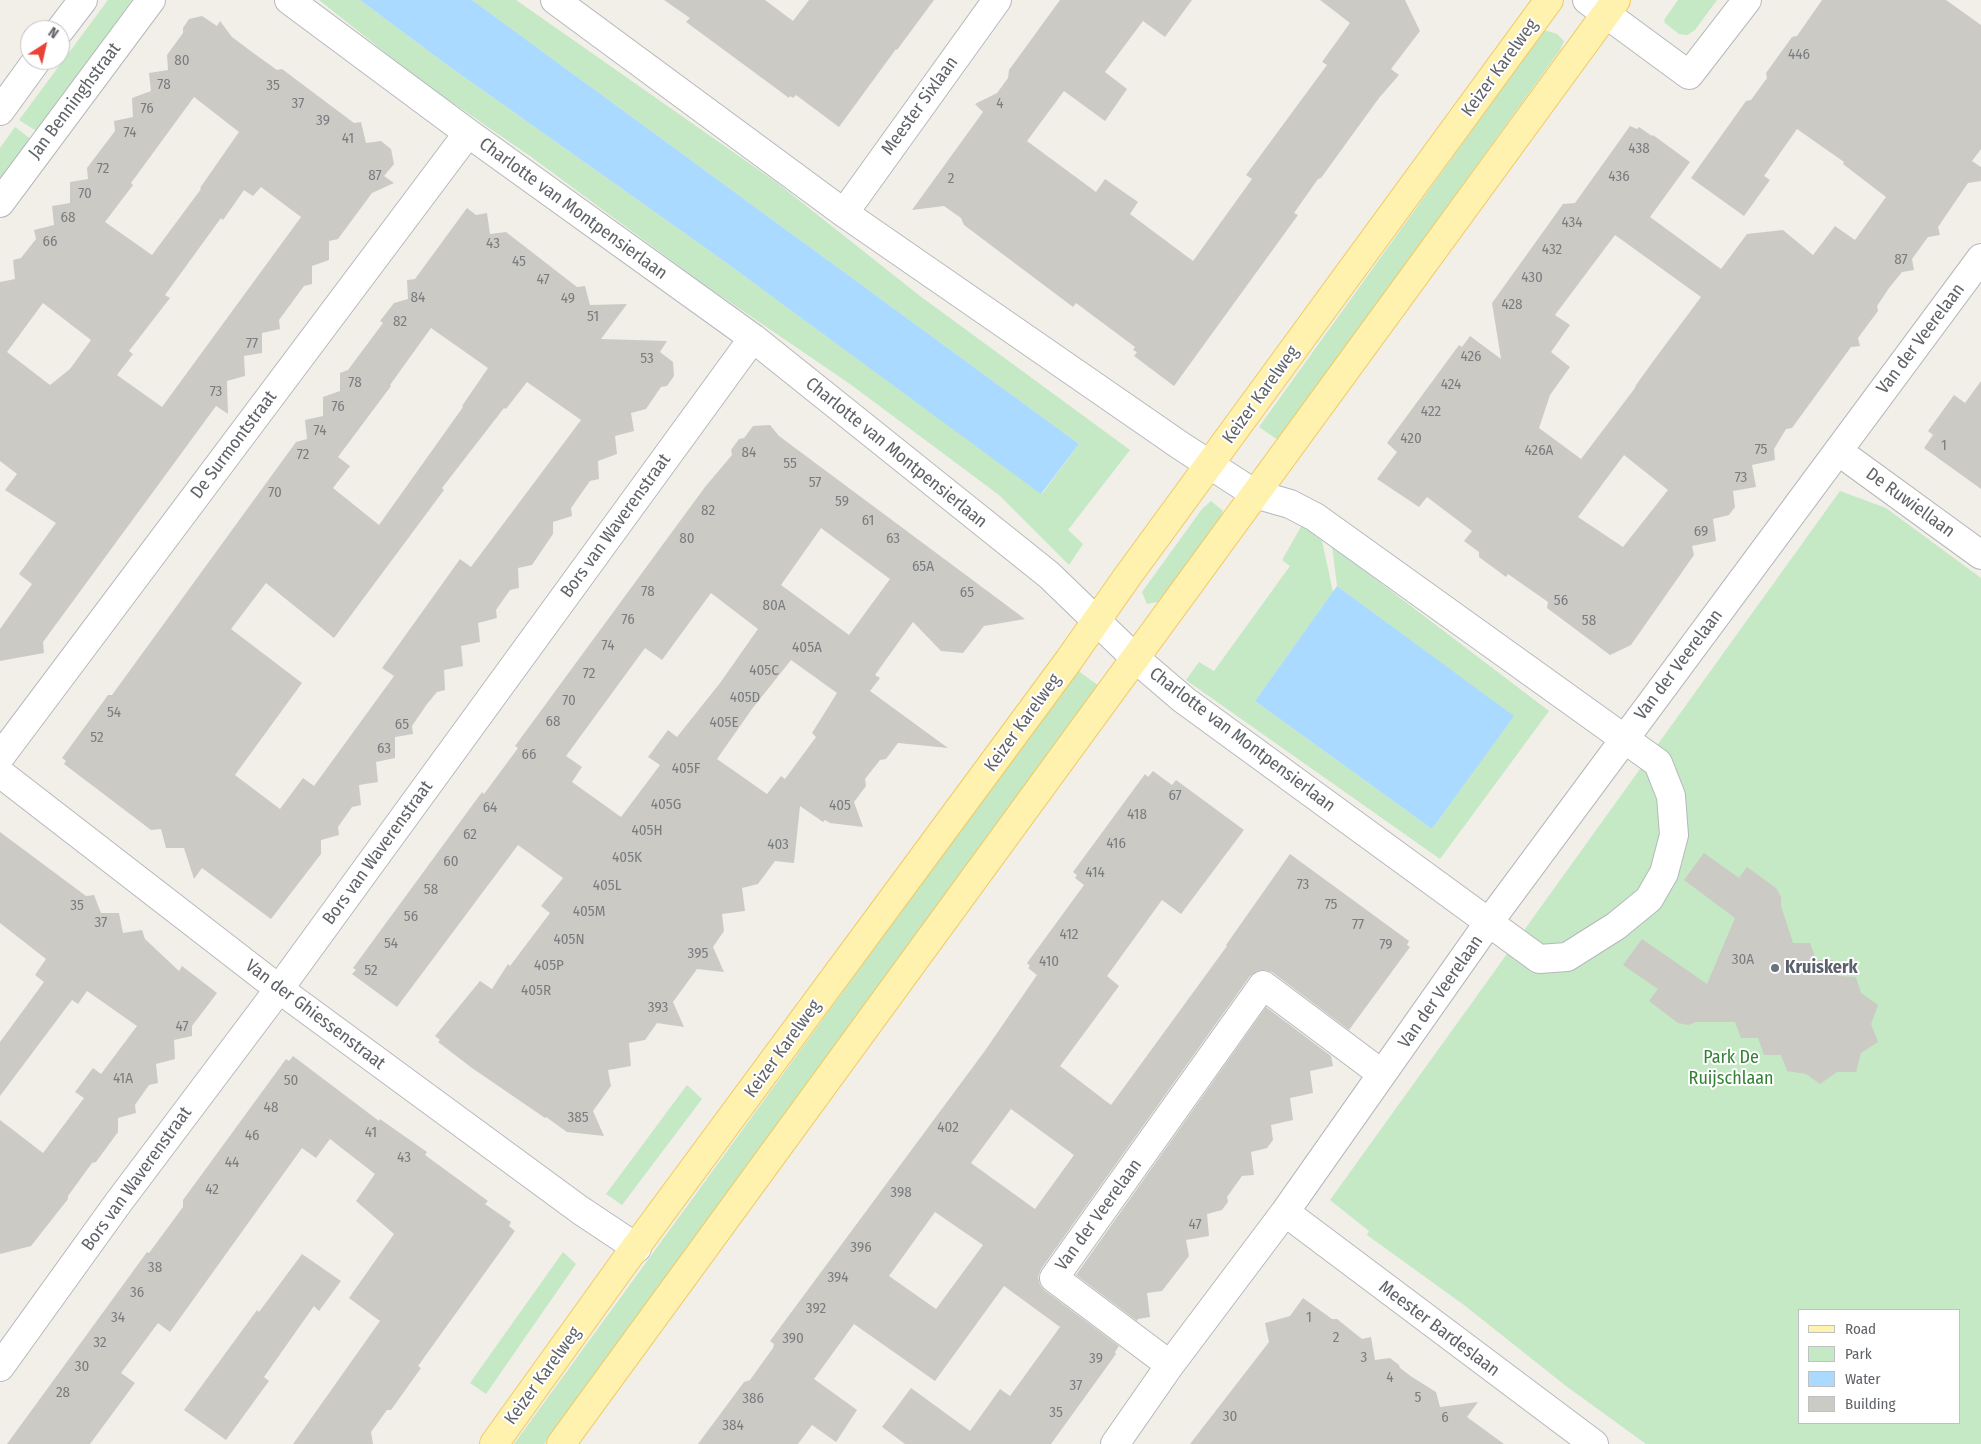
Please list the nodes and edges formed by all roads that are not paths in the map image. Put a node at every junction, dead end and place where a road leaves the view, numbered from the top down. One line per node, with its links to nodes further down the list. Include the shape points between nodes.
1 (82, 0): 9 (street)
2 (151, 0): 14 (street, Jan Benninghstraat)
3 (289, 0): 13 (street, Charlotte van Montpensierlaan)
4 (997, 0): 15 (street, Meester Sixlaan)
5 (1549, 0): 19 (main road, Keizer Karelweg)
6 (1747, 0): 8 (street, via 1689,75)
7 (558, 1): 15 (street)
8 (1603, 5): 20 (main road)
9 (67, 20)
10 (24, 70): 11 (street)
11 (8, 82): 12 (street)
12 (0, 111)
13 (468, 133): 17 (street, Charlotte van Montpensierlaan); 25 (street, De Surmontstraat)
14 (0, 203)
15 (844, 213): 19 (street)
16 (1981, 258): 18 (street, Van der Veerelaan)
17 (753, 338): 22 (street, Charlotte van Montpensierlaan, via 1049,575); 28 (street, Bors van Waverenstraat)
18 (1838, 451): 21 (street, De Ruwiellaan); 24 (street, Van der Veerelaan)
19 (1210, 463): 20 (street); 22 (main road, Keizer Karelweg)
20 (1255, 494): 23 (main road); 24 (street, via 1290,504 1316,517)
21 (1981, 555)
22 (1096, 619): 23 (street, Charlotte van Montpensierlaan); 31 (main road, Keizer Karelweg)
23 (1136, 659): 27 (street, Charlotte van Montpensierlaan, via 1184,700); 36 (main road)
24 (1624, 739): 27 (street, Van der Veerelaan); 27 (street, Charlotte van Montpensierlaan, via 1658,763 1670,796 1674,835 1664,873 1649,899 1616,926 1567,957 1539,959)
25 (0, 757)
26 (0, 773): 28 (street, Van der Ghiessenstraat)
27 (1489, 922): 29 (street, Van der Veerelaan)
28 (279, 989): 31 (street, Van der Ghiessenstraat, via 580,1210); 33 (street, Bors van Waverenstraat)
29 (1382, 1074): 30 (street, Van der Veerelaan); 32 (street, Van der Veerelaan, via 1263,985 1054,1278)
30 (1285, 1212): 32 (street, Van der Veerelaan); 34 (street, Meester Bardeslaan)
31 (637, 1248): 35 (main road, Keizer Karelweg)
32 (1170, 1365): 37 (street, Van der Veerelaan)
33 (0, 1367)
34 (1561, 1435): 38 (street, Meester Bardeslaan)
35 (494, 1444)
36 (561, 1444)
37 (1115, 1444)
38 (1594, 1444)

